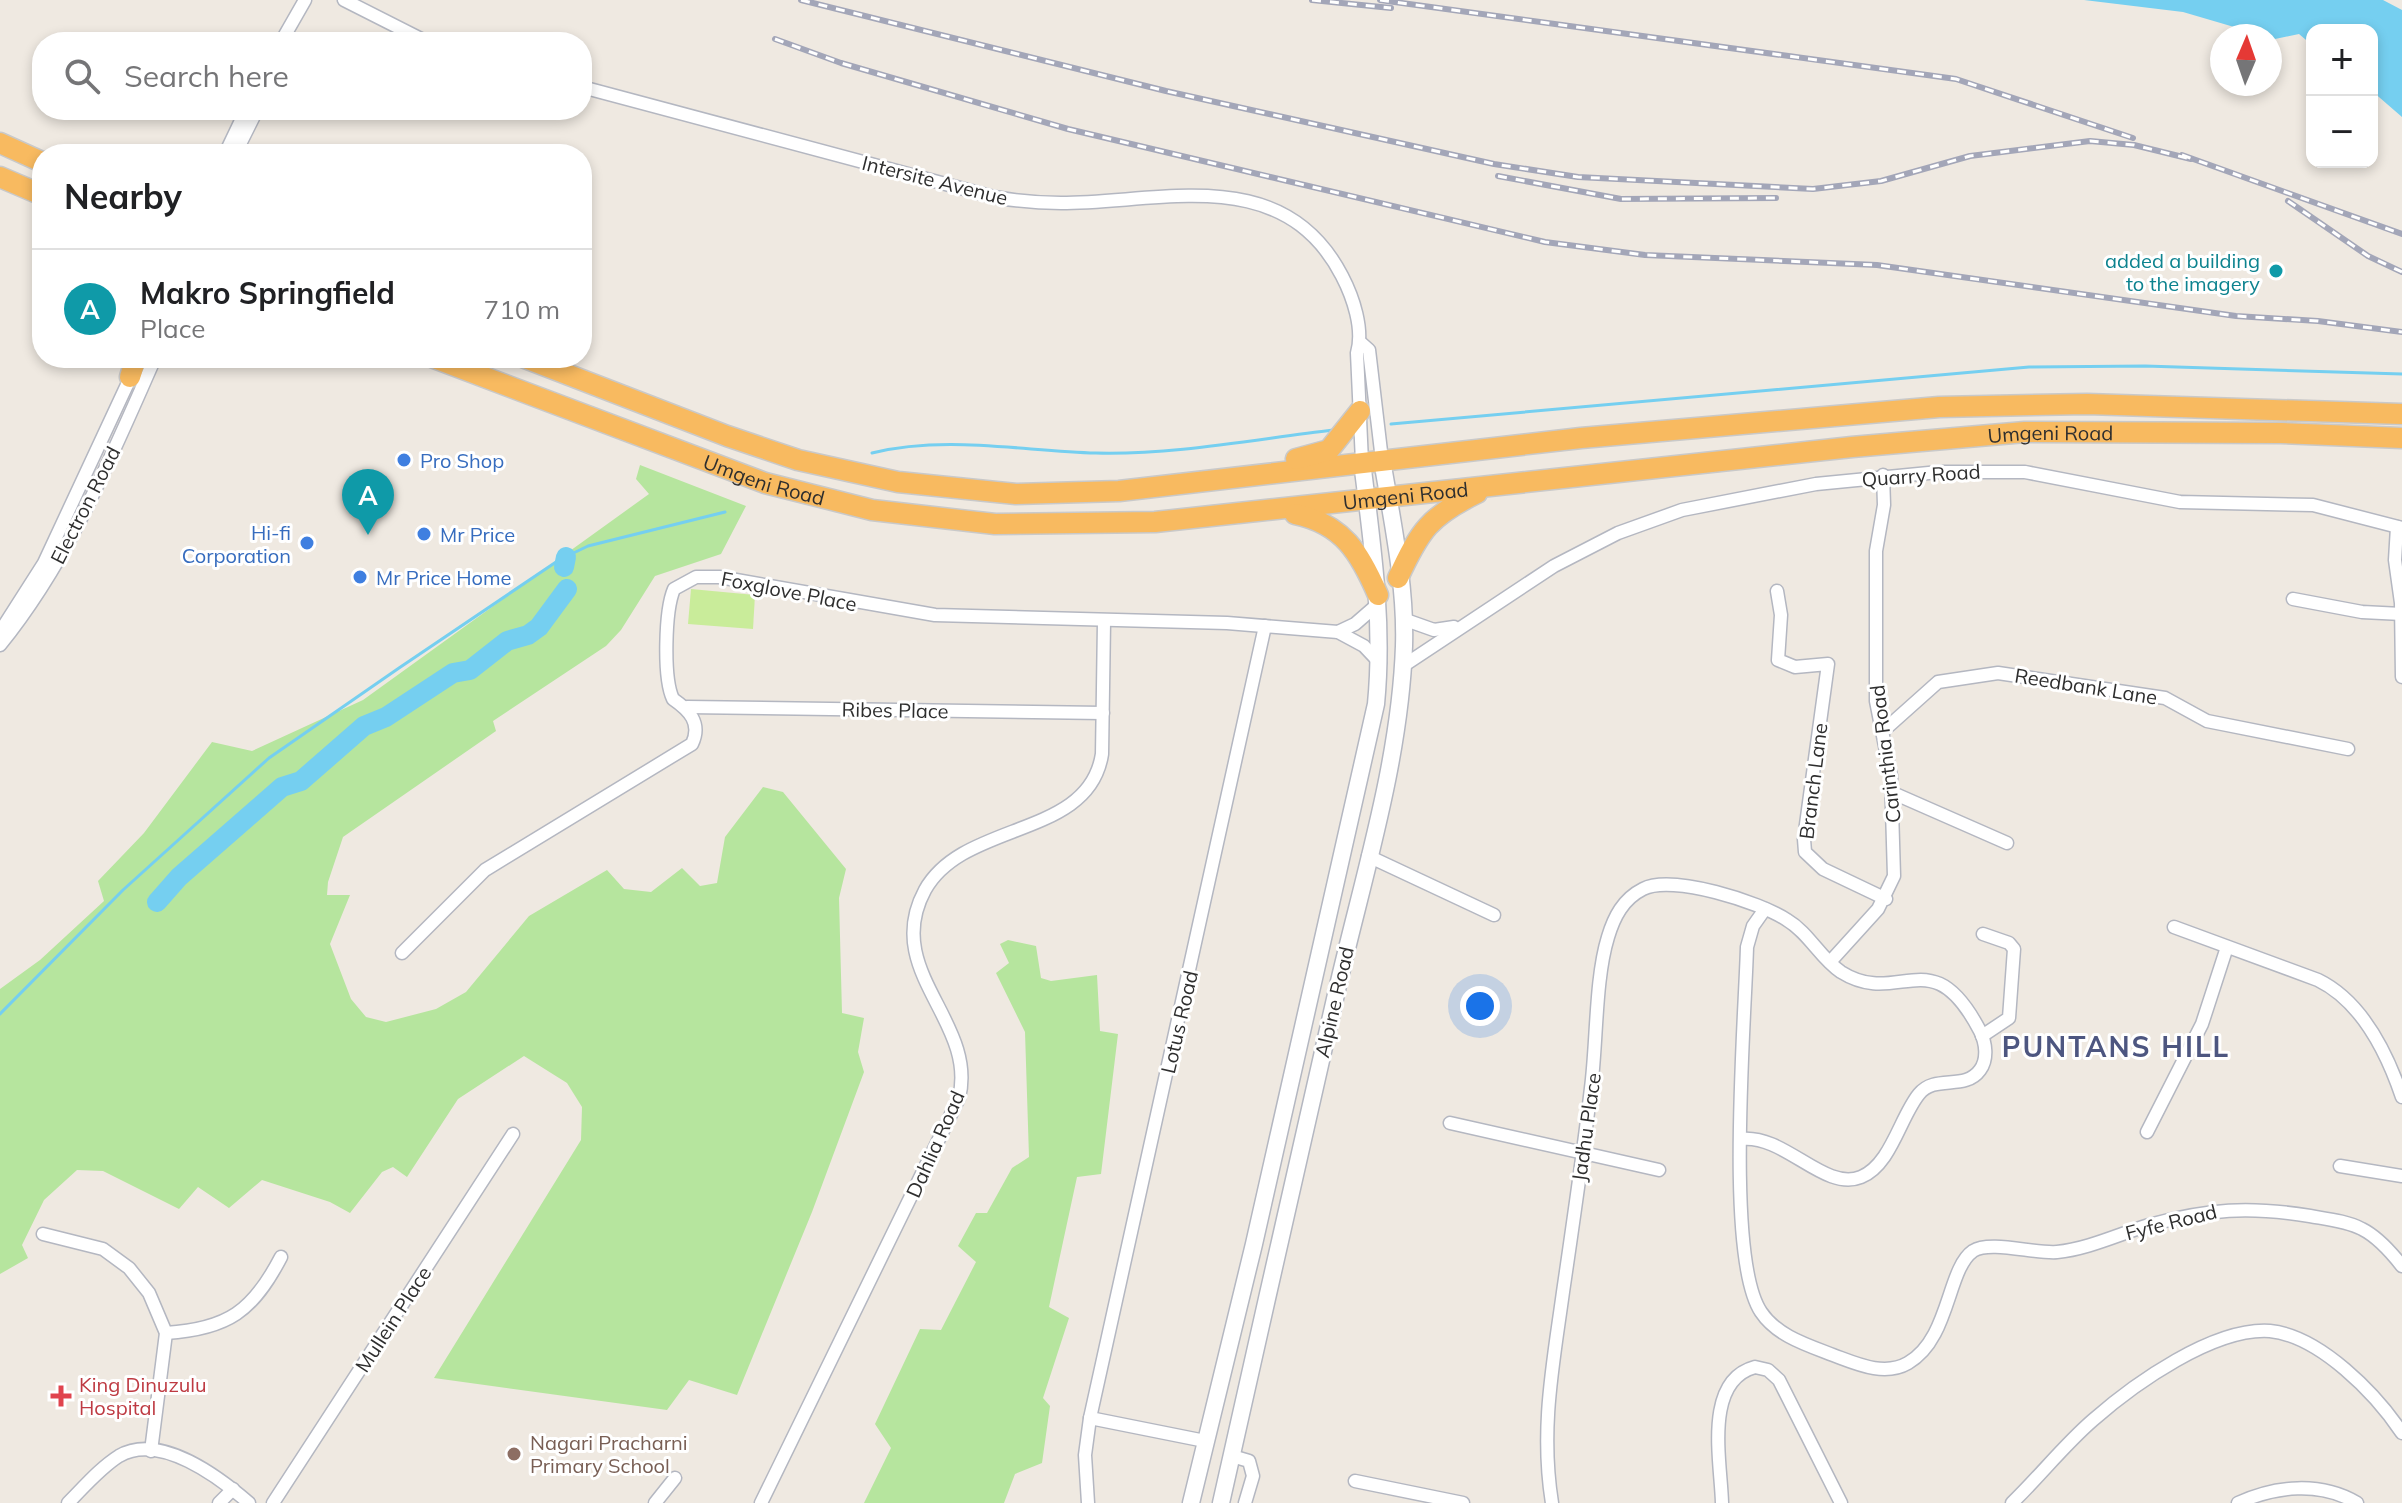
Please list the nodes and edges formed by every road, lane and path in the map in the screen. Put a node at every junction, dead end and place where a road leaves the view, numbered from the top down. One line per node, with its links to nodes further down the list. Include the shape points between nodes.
1 (305, 0): 3 (street)
2 (344, 0): 4 (street)
3 (287, 32)
4 (407, 32)
5 (592, 90): 14 (street, Intersite Avenue, via 994,197 1062,203 1202,194 1247,200 1280,215 1328,252 1348,288)
6 (241, 120): 9 (street)
7 (252, 120): 10 (street)
8 (0, 143): 11 (highway)
9 (230, 144)
10 (240, 144)
11 (32, 157)
12 (0, 177): 13 (highway)
13 (32, 191)
14 (1360, 342): 19 (street, Intersite Avenue); 22 (street, Intersite Avenue, via 1369,350)
15 (133, 368): 39 (street, Electron Road, via 44,563)
16 (150, 368): 41 (street, Electron Road, via 84,511 48,576)
17 (460, 368): 28 (highway, Umgeni Road, via 765,483 872,510 995,524 1071,525)
18 (551, 368): 25 (highway, Umgeni Road, via 727,436 841,471 956,490)
19 (1360, 411): 22 (street, Intersite Avenue); 25 (highway, via 1337,444 1319,454)
20 (2402, 414): 22 (highway, Umgeni Road, via 2087,404 1939,407)
21 (2402, 438): 24 (highway, Umgeni Road, via 2025,432)
22 (1372, 461): 25 (highway, Umgeni Road); 26 (main road, Alpine Road); 27 (main road, Alpine Road)
23 (1883, 475): 29 (street, Quarry Road, via 2040,473 2180,502 2313,505); 37 (street, Quarry Road, via 1717,501 1653,519 1568,559); 47 (street, Carinthia Road, via 1876,551 1877,709)
24 (1492, 486): 26 (highway, Umgeni Road); 30 (highway, via 1448,506 1427,523)
25 (1119, 491)
26 (1388, 497): 27 (highway, Umgeni Road); 30 (main road, Alpine Road)
27 (1367, 500): 28 (highway, Umgeni Road); 33 (main road, Alpine Road)
28 (1278, 510): 33 (highway, via 1317,518 1347,538 1359,552)
29 (2400, 527): 34 (street, via 2395,560)
30 (1398, 578): 35 (main road, Alpine Road)
31 (1777, 591): 52 (street, Branch Lane, via 1778,660 1795,667 1828,664 1805,852 1835,876)
32 (2293, 599): 34 (street)
33 (1378, 600): 40 (street, via 1355,624); 42 (main road, Alpine Road)
34 (2402, 614): 44 (street)
35 (1403, 619): 37 (street, Quarry Road, via 1442,631); 43 (main road, Alpine Road)
36 (1104, 622): 38 (street, Foxglove Place); 45 (street, Foxglove Place, via 915,613 696,577 674,589 669,608 670,692); 46 (street, Dahlia Road)
37 (1465, 623): 43 (street, Quarry Road)
38 (1265, 626): 40 (street, Foxglove Place); 76 (street, Lotus Road)
39 (0, 632)
40 (1338, 632): 42 (street, Foxglove Place, via 1364,646)
41 (0, 645)
42 (1380, 663): 71 (main road, Alpine Road, via 1365,759)
43 (1403, 666): 51 (main road, Alpine Road, via 1388,774)
44 (2402, 677)
45 (687, 707): 46 (street, Ribes Place); 58 (street, Foxglove Place, via 696,732 685,752 494,863)
46 (1103, 713): 89 (street, Dahlia Road, via 1101,763 1088,791 1069,807 964,851 940,870 924,893 914,950 960,1055 963,1084)
47 (1882, 732): 48 (street, Reedbank Lane, via 1938,682 1998,673 2165,698 2207,721); 49 (street, Carinthia Road)
48 (2348, 749)
49 (1893, 793): 50 (street); 52 (street, Carinthia Road, via 1895,862)
50 (2007, 843)
51 (1368, 856): 54 (street); 67 (main road, Alpine Road)
52 (1886, 899): 59 (street, Carinthia Road)
53 (1765, 909): 59 (street, Jadhu Place, via 1803,933); 65 (street, via 1747,947); 66 (street, Jadhu Place, via 1663,884 1638,891 1617,912 1604,956)
54 (1494, 915)
55 (2174, 927): 57 (street)
56 (1983, 934): 60 (street, via 2014,949 2009,1018)
57 (2227, 947): 61 (street, via 2337,991 2375,1037); 63 (street, via 2202,1024)
58 (402, 953)
59 (1830, 962): 60 (street, Jadhu Place, via 1859,980 1941,982 1953,991)
60 (1982, 1036): 65 (street, via 1985,1055 1979,1072 1965,1081 1935,1083 1921,1091 1878,1163 1864,1176 1834,1177 1763,1139)
61 (2402, 1097)
62 (1450, 1123): 66 (street)
63 (2147, 1132)
64 (513, 1134): 87 (street, Mullein Place)
65 (1741, 1139): 74 (street, Fyfe Road, via 1742,1226 1751,1289 1768,1321 1788,1337 1875,1368 1906,1364 1943,1318 1962,1263 1975,1250 1990,1247 2057,1252 2201,1212 2245,1208 2363,1229)
66 (1583, 1155): 69 (street); 95 (street, Jadhu Place, via 1545,1430)
67 (1298, 1156): 71 (main road, via 1284,1155); 80 (main road, Alpine Road)
68 (2340, 1166): 70 (street)
69 (1659, 1170)
70 (2402, 1176)
71 (1266, 1187): 78 (main road, Alpine Road)
72 (43, 1234): 75 (street, via 84,1242 117,1258 149,1293)
73 (281, 1257): 75 (street, via 265,1288 241,1313 208,1327)
74 (2402, 1266)
75 (166, 1333): 79 (street)
76 (1090, 1418): 78 (street); 90 (street, Lotus Road, via 1085,1455)
77 (2402, 1433): 98 (street, via 2364,1385 2310,1347 2270,1331 2241,1335 2195,1352 2117,1400)
78 (1205, 1441): 91 (main road, Alpine Road)
79 (151, 1451): 83 (street, via 203,1467); 84 (street, via 121,1455)
80 (1232, 1456): 92 (main road, Alpine Road); 93 (street, via 1249,1461 1253,1476)
81 (675, 1478): 88 (street)
82 (1355, 1481): 94 (street)
83 (233, 1489): 85 (street); 86 (street)
84 (68, 1503)
85 (219, 1503)
86 (249, 1503)
87 (273, 1503)
88 (655, 1503)
89 (761, 1503)
90 (1088, 1503)
91 (1191, 1503)
92 (1221, 1503)
93 (1245, 1503)
94 (1463, 1503)
95 (1552, 1503)
96 (1722, 1503): 97 (street, via 1721,1410 1724,1393 1745,1370 1768,1370 1779,1380)
97 (1841, 1503)
98 (2012, 1503)
99 (2238, 1503): 100 (street, via 2278,1489 2299,1488 2333,1492)
100 (2357, 1503)

